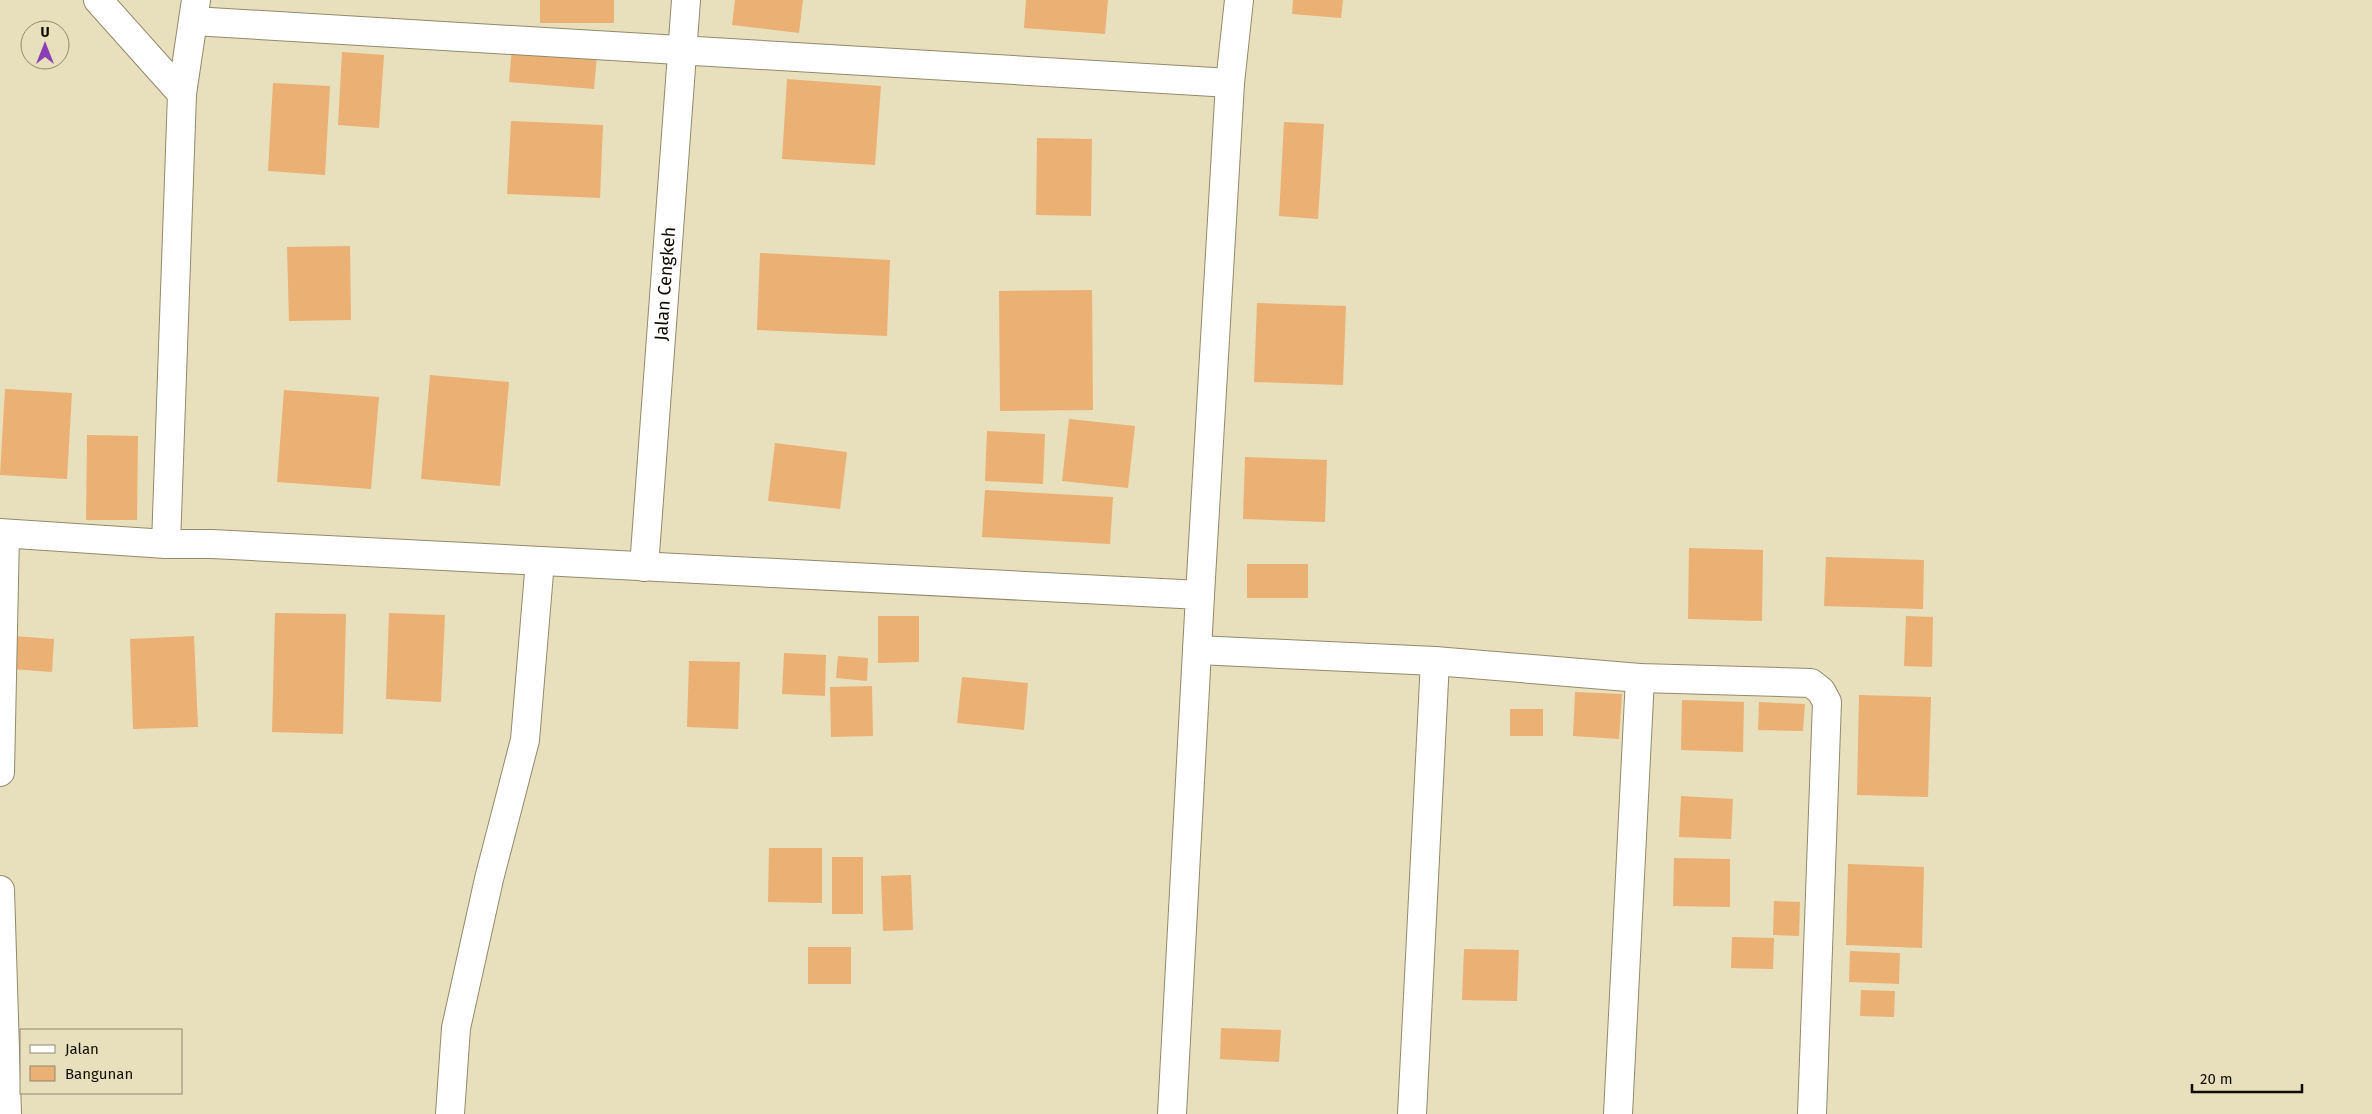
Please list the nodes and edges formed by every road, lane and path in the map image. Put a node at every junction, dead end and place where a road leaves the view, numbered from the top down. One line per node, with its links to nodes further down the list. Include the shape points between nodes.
1 (98, 0): 7 (street)
2 (686, 0): 5 (street, Jalan Cengkeh)
3 (1239, 0): 6 (street)
4 (194, 10): 5 (street); 7 (street)
5 (682, 50): 6 (street); 11 (street, Jalan Cengkeh)
6 (1230, 83): 12 (street)
7 (182, 94): 9 (street)
8 (3, 534): 9 (street); 16 (street)
9 (166, 544): 10 (street)
10 (540, 561): 11 (street); 19 (street, via 526,740 489,879 456,1028)
11 (644, 567): 12 (street)
12 (1200, 595): 13 (street)
13 (1197, 650): 14 (street); 20 (street)
14 (1435, 661): 15 (street); 21 (street)
15 (1640, 678): 22 (street); 23 (street, via 1811,683 1827,702)
16 (0, 772)
17 (0, 890): 18 (street)
18 (7, 1114)
19 (450, 1114)
20 (1172, 1114)
21 (1412, 1114)
22 (1618, 1114)
23 (1812, 1114)

